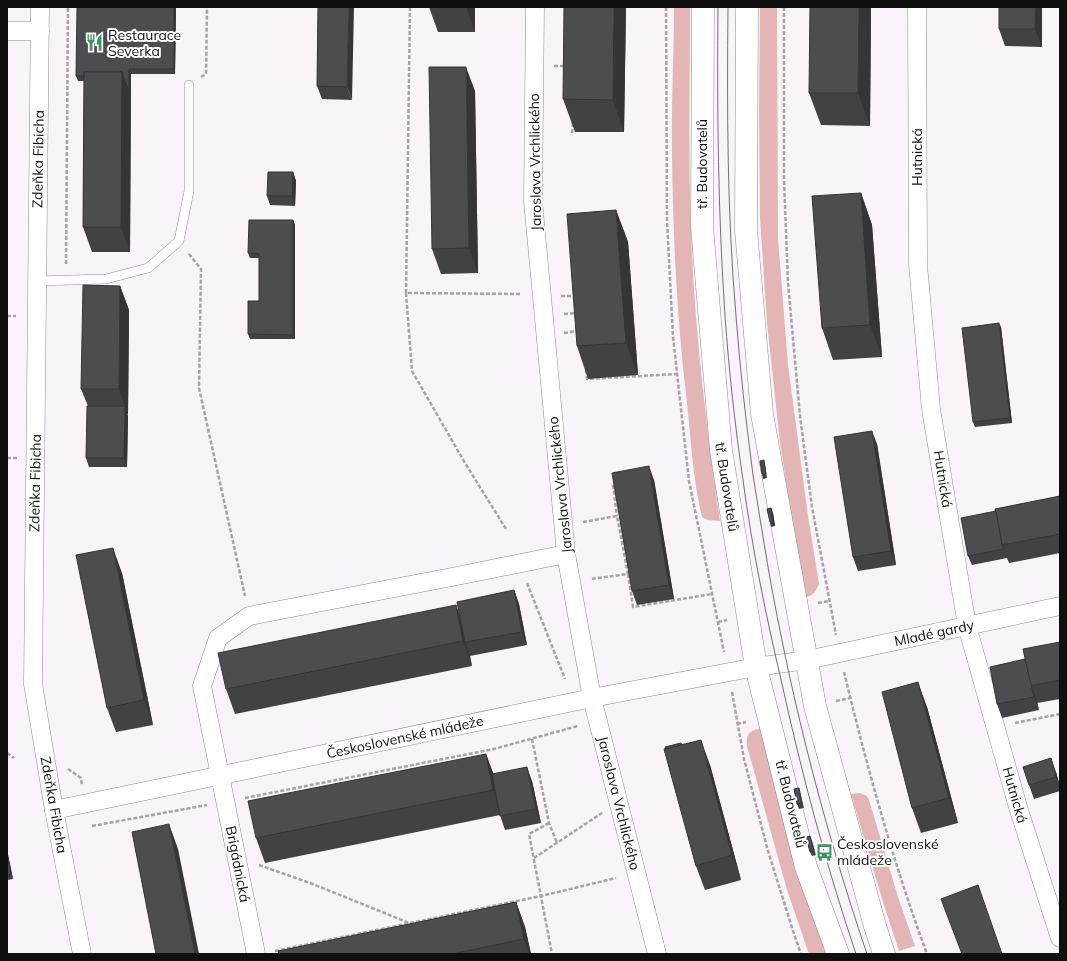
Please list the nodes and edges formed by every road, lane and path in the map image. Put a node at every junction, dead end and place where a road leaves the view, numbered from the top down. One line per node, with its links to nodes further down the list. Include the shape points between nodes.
1 (40, 7): 12 (street, Zdeňka Fibicha)
2 (68, 7): 22 (path)
3 (207, 7): 18 (path, via 206,74)
4 (410, 7): 25 (path)
5 (535, 7): 26 (street, Jaroslava Vrchlického, via 533,201)
6 (666, 7): 34 (path, via 667,220)
7 (702, 7): 50 (street, tř. Budovatelů, via 702,227 721,450)
8 (747, 7): 49 (street, via 746,230 761,406)
9 (784, 7): 47 (path, via 784,179 788,283 800,416 812,507)
10 (916, 7): 46 (street, Hutnická, via 918,265 931,409)
11 (7, 31): 12 (street)
12 (40, 31): 23 (street, Zdeňka Fibicha)
13 (564, 59): 15 (path)
14 (550, 66): 15 (path)
15 (564, 66): 16 (path); 17 (path)
16 (569, 66)
17 (564, 72)
18 (189, 85): 21 (lane, via 189,191)
19 (573, 119): 20 (path)
20 (572, 133)
21 (179, 241): 22 (lane, via 148,268 106,279); 45 (path, via 201,269 199,388)
22 (66, 280): 23 (lane)
23 (37, 281): 66 (street, Zdeňka Fibicha, via 32,684)
24 (579, 292): 27 (path)
25 (406, 293): 26 (path); 38 (path, via 412,371)
26 (549, 296): 27 (path); 39 (street, Jaroslava Vrchlického)
27 (576, 296): 28 (path)
28 (576, 301)
29 (577, 307): 30 (path)
30 (578, 319)
31 (578, 325): 32 (path, via 579,331)
32 (559, 333)
33 (585, 365): 34 (path, via 587,379)
34 (677, 374): 43 (path, via 688,481)
35 (613, 485): 36 (path)
36 (618, 516): 37 (path); 40 (path)
37 (576, 523)
38 (506, 530)
39 (566, 554): 45 (street); 54 (street, Jaroslava Vrchlického)
40 (628, 574): 41 (path); 43 (path, via 633,607)
41 (591, 579)
42 (526, 580): 52 (path)
43 (712, 594): 48 (path)
44 (1060, 606): 46 (street, Mladé gardy)
45 (249, 616): 62 (street, Brigádnická, via 218,638 202,686)
46 (967, 626): 49 (street, Mladé gardy); 57 (street, Hutnická)
47 (836, 637)
48 (725, 653)
49 (807, 660): 50 (street, Mladé gardy); 83 (street, via 817,714)
50 (756, 667): 54 (street, Československé mládeže); 82 (street, tř. Budovatelů, via 806,867)
51 (843, 667): 84 (path, via 886,831)
52 (565, 679)
53 (731, 691): 81 (path, via 744,759 770,858)
54 (592, 698): 62 (street, Československé mládeže); 65 (street, Jaroslava Vrchlického)
55 (1060, 714): 57 (path)
56 (581, 726): 58 (path)
57 (995, 726): 75 (street, Hutnická)
58 (532, 739): 64 (path, via 494,749); 67 (path)
59 (7, 753): 60 (path)
60 (14, 758)
61 (63, 769): 63 (path, via 69,768 81,778)
62 (220, 775): 64 (street, Brigádnická); 66 (street, Československé mládeže)
63 (82, 789)
64 (226, 802): 68 (path); 78 (street, Brigádnická)
65 (618, 802): 69 (path); 72 (street, Jaroslava Vrchlického)
66 (54, 810): 77 (street, Zdeňka Fibicha)
67 (549, 822): 69 (path); 70 (path, via 529,834)
68 (92, 826)
69 (557, 843): 70 (path)
70 (534, 858): 73 (path)
71 (257, 865): 74 (path, via 310,883)
72 (636, 873): 73 (path); 80 (street, Jaroslava Vrchlického)
73 (541, 896): 74 (path); 79 (path)
74 (409, 923): 76 (path)
75 (1060, 938)
76 (274, 951)
77 (80, 954)
78 (256, 954)
79 (552, 954)
80 (657, 954)
81 (801, 954)
82 (838, 954)
83 (884, 954)
84 (927, 954)

